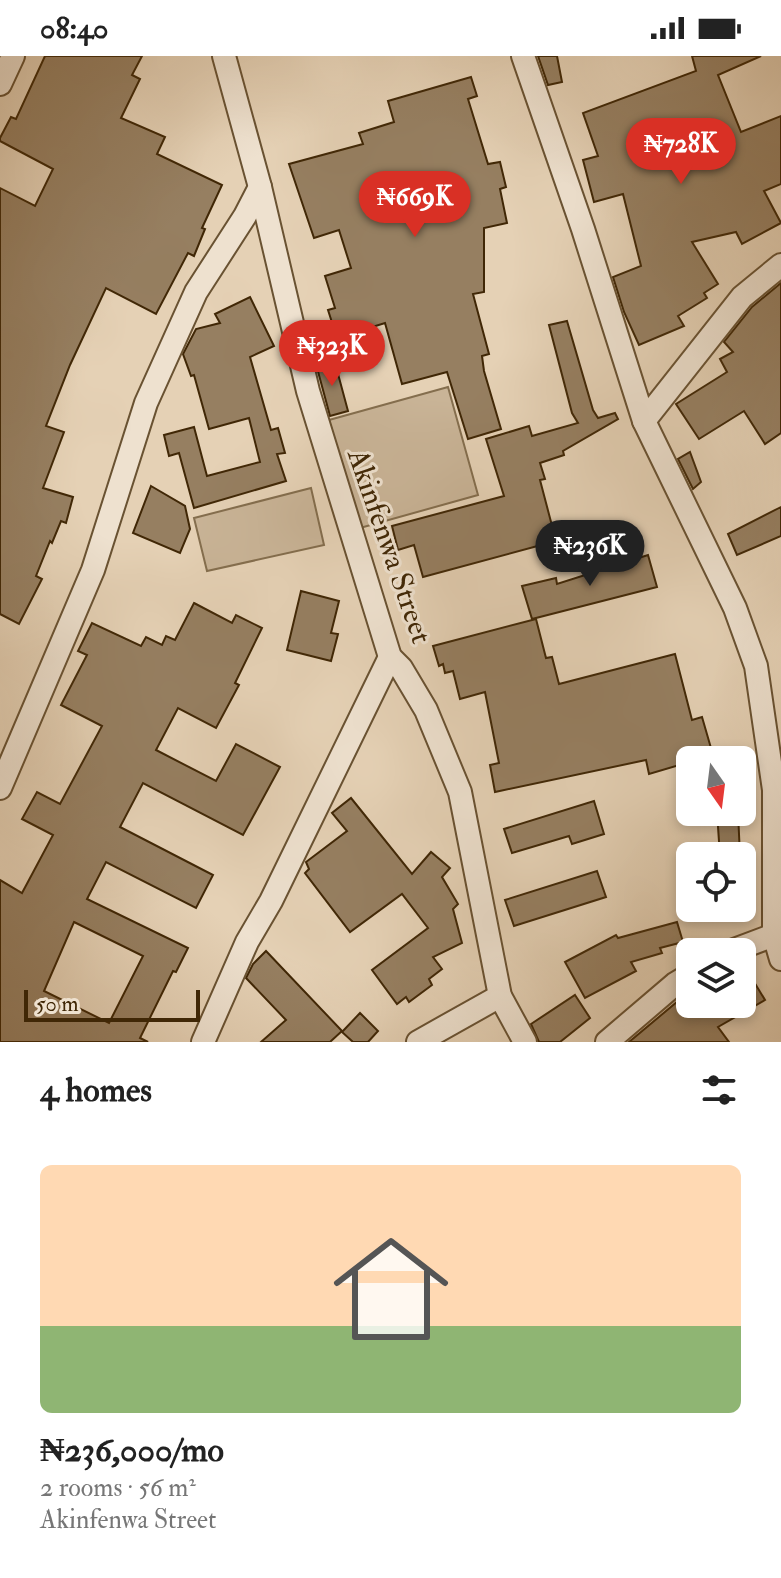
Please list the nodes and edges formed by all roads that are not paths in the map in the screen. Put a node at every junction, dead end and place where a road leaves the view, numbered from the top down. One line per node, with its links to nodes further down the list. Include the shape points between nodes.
1 (13, 56): 4 (street)
2 (224, 56): 5 (street, Akinfenwa Street)
3 (523, 56): 7 (street)
4 (0, 84)
5 (260, 187): 8 (street, Akinfenwa Street, via 308,391); 9 (street, via 196,292 146,403 93,570)
6 (781, 265): 7 (street, via 742,297)
7 (644, 421): 10 (street, via 735,608 756,666 774,790)
8 (390, 657): 14 (street, Akinfenwa Street, via 426,710 460,792); 15 (street, via 247,942)
9 (0, 788)
10 (774, 935): 11 (street); 12 (street)
11 (756, 942)
12 (781, 959)
13 (676, 983): 18 (street)
14 (500, 996): 16 (street); 17 (street, Akinfenwa Street)
15 (203, 1042)
16 (418, 1042)
17 (525, 1042)
18 (607, 1042)

